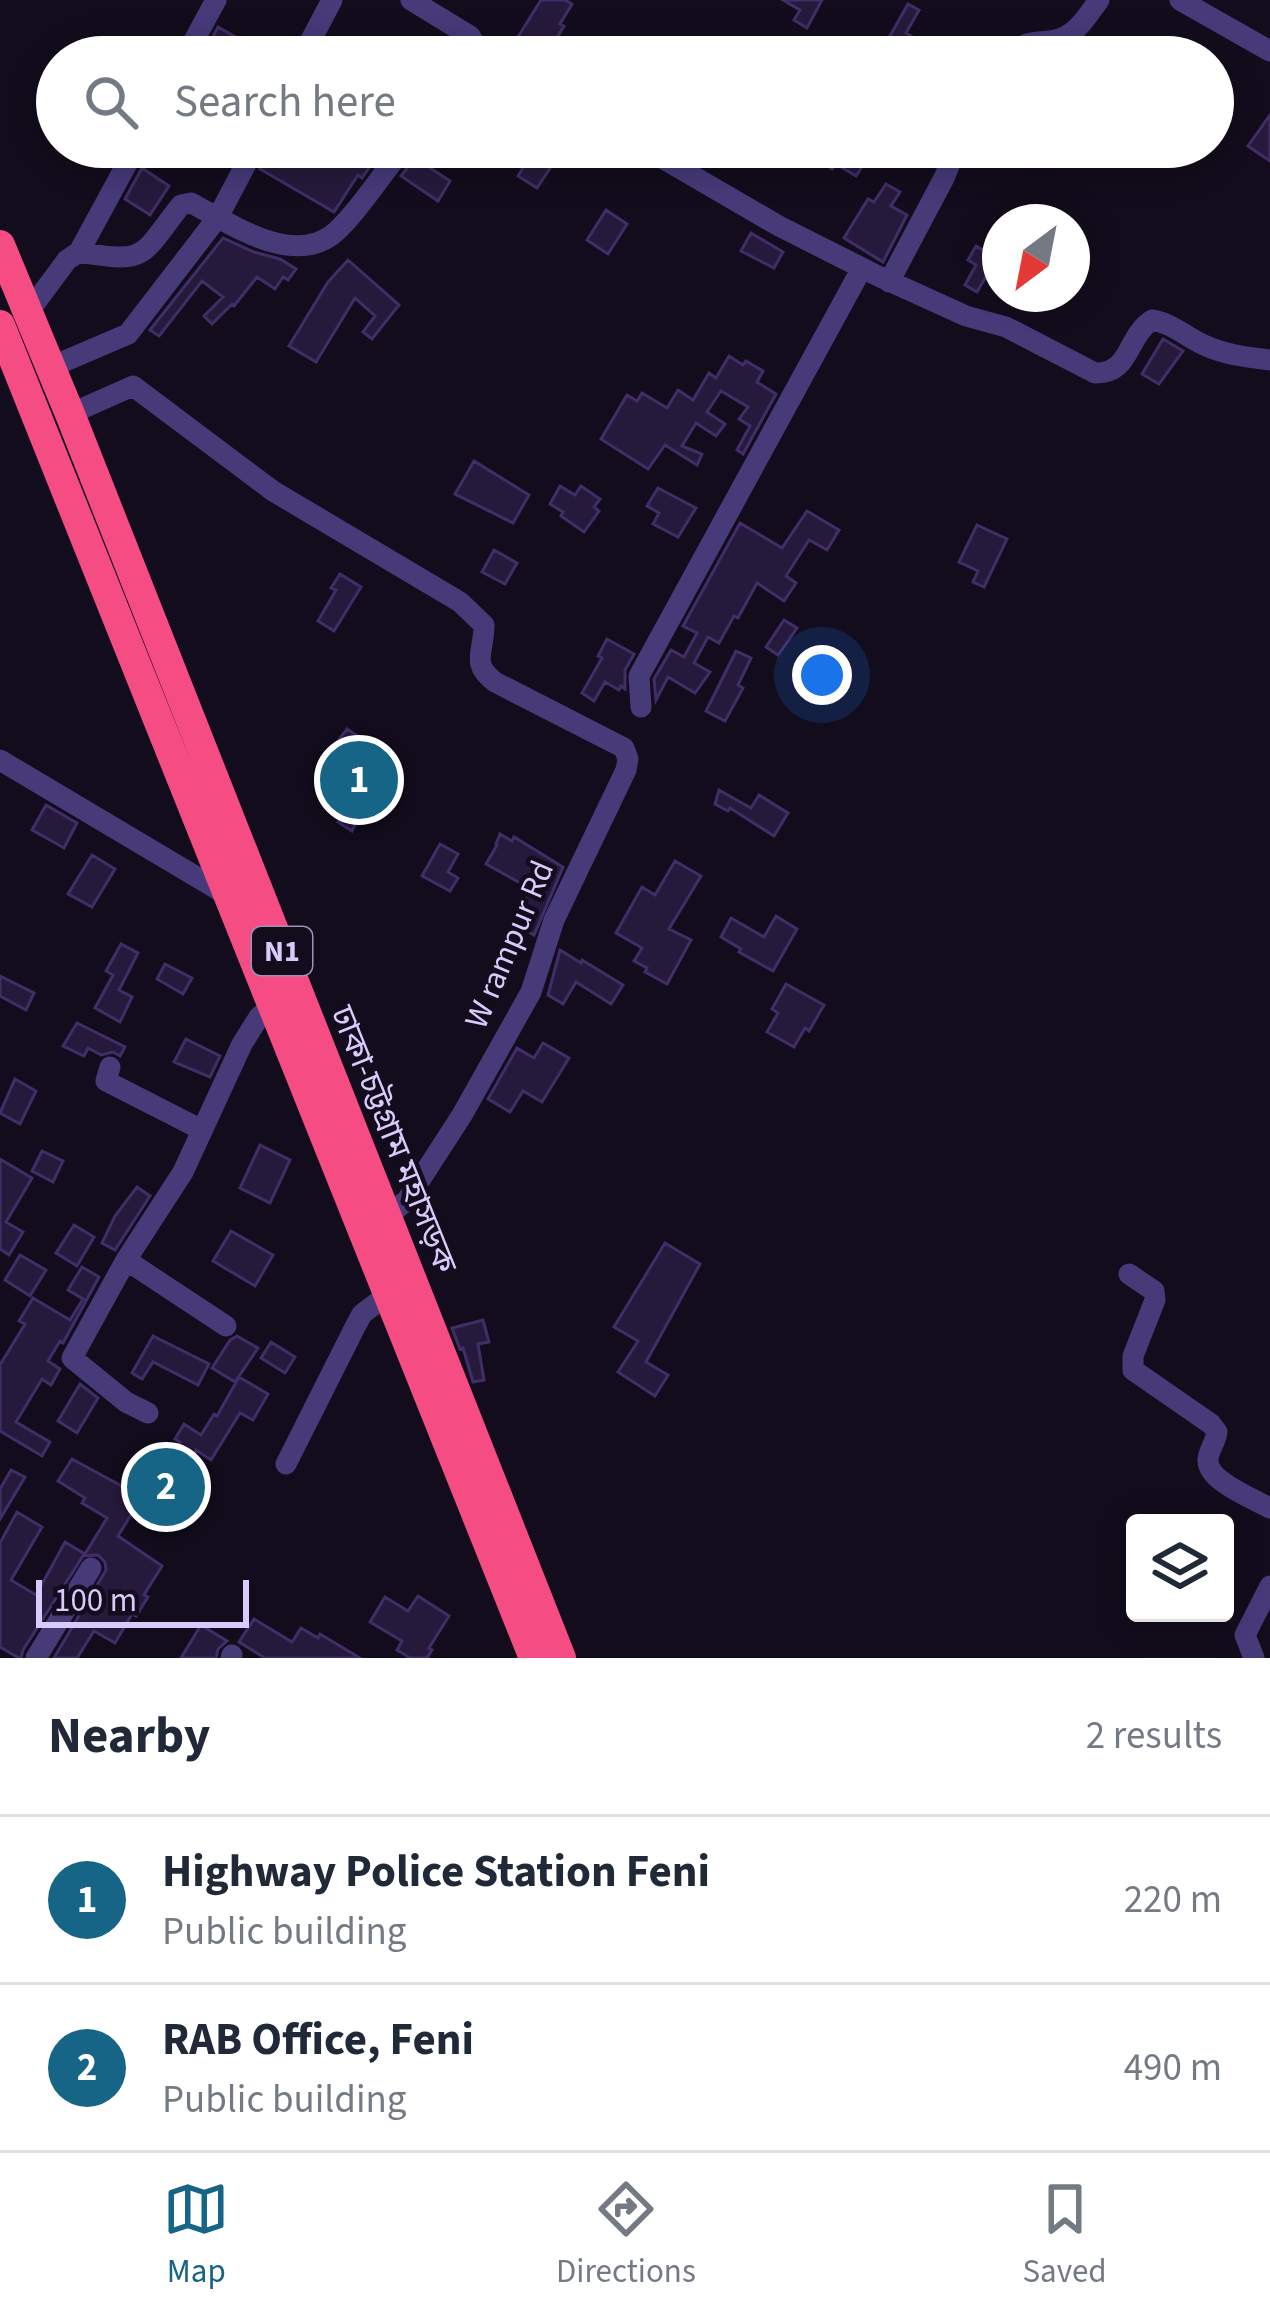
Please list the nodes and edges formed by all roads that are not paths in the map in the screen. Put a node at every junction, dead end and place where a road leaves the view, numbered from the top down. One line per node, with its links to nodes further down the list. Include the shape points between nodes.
1 (216, 0): 6 (street)
2 (332, 0): 7 (street)
3 (411, 0): 8 (street)
4 (1099, 0): 9 (street)
5 (1180, 0): 10 (street)
6 (196, 36)
7 (313, 36)
8 (470, 36)
9 (1066, 36)
10 (1270, 51)
11 (125, 168): 18 (street)
12 (244, 168): 16 (street)
13 (387, 168): 16 (street, via 317,244 265,239)
14 (679, 168): 19 (street)
15 (948, 168): 20 (street)
16 (218, 217): 18 (street, via 182,205 143,254); 23 (street, via 128,334)
17 (0, 245): 21 (highway, ঢাকা-চট্টগ্রাম মহাসড়ক / N1)
18 (79, 252): 21 (street)
19 (862, 268): 20 (street); 25 (street, via 639,676)
20 (889, 282): 22 (street, via 1006,327 1095,373 1116,370 1152,320 1227,354)
21 (8, 329): 23 (highway, ঢাকা-চট্টগ্রাম মহাসড়ক / N1); 27 (highway, ঢাকা-চট্টগ্রাম মহাসড়ক / N1)
22 (1270, 360)
23 (52, 367): 24 (highway, ঢাকা-চট্টগ্রাম মহাসড়ক / N1)
24 (70, 414): 28 (highway, ঢাকা-চট্টগ্রাম মহাসড়ক / N1); 31 (street, W rampur Rd, via 133,386 273,491 460,602 484,625 479,663 495,682 624,748 626,770 554,920 531,992 462,1115)
25 (640, 707)
26 (0, 760): 27 (street)
27 (227, 895): 28 (highway, ঢাকা-চট্টগ্রাম মহাসড়ক / N1)
28 (284, 997): 30 (street, via 242,1043); 31 (highway, ঢাকা-চট্টগ্রাম মহাসড়ক / N1); 34 (highway, ঢাকা-চট্টগ্রাম মহাসড়ক / N1)
29 (110, 1067): 30 (street, via 106,1081)
30 (202, 1130): 32 (street)
31 (388, 1216): 43 (highway, ঢাকা-চট্টগ্রাম মহাসড়ক / N1)
32 (126, 1260): 35 (street); 36 (street, via 72,1358)
33 (1130, 1274): 38 (street, via 1155,1300 1132,1370 1211,1424 1217,1432 1208,1467 1215,1478)
34 (386, 1295): 37 (street, via 362,1314); 42 (highway, ঢাকা-চট্টগ্রাম মহাসড়ক / N1)
35 (226, 1326)
36 (148, 1413)
37 (286, 1464)
38 (1270, 1508)
39 (92, 1568): 41 (street)
40 (1270, 1586): 44 (street, via 1245,1635)
41 (36, 1658)
42 (534, 1658)
43 (561, 1658)
44 (1254, 1658)

